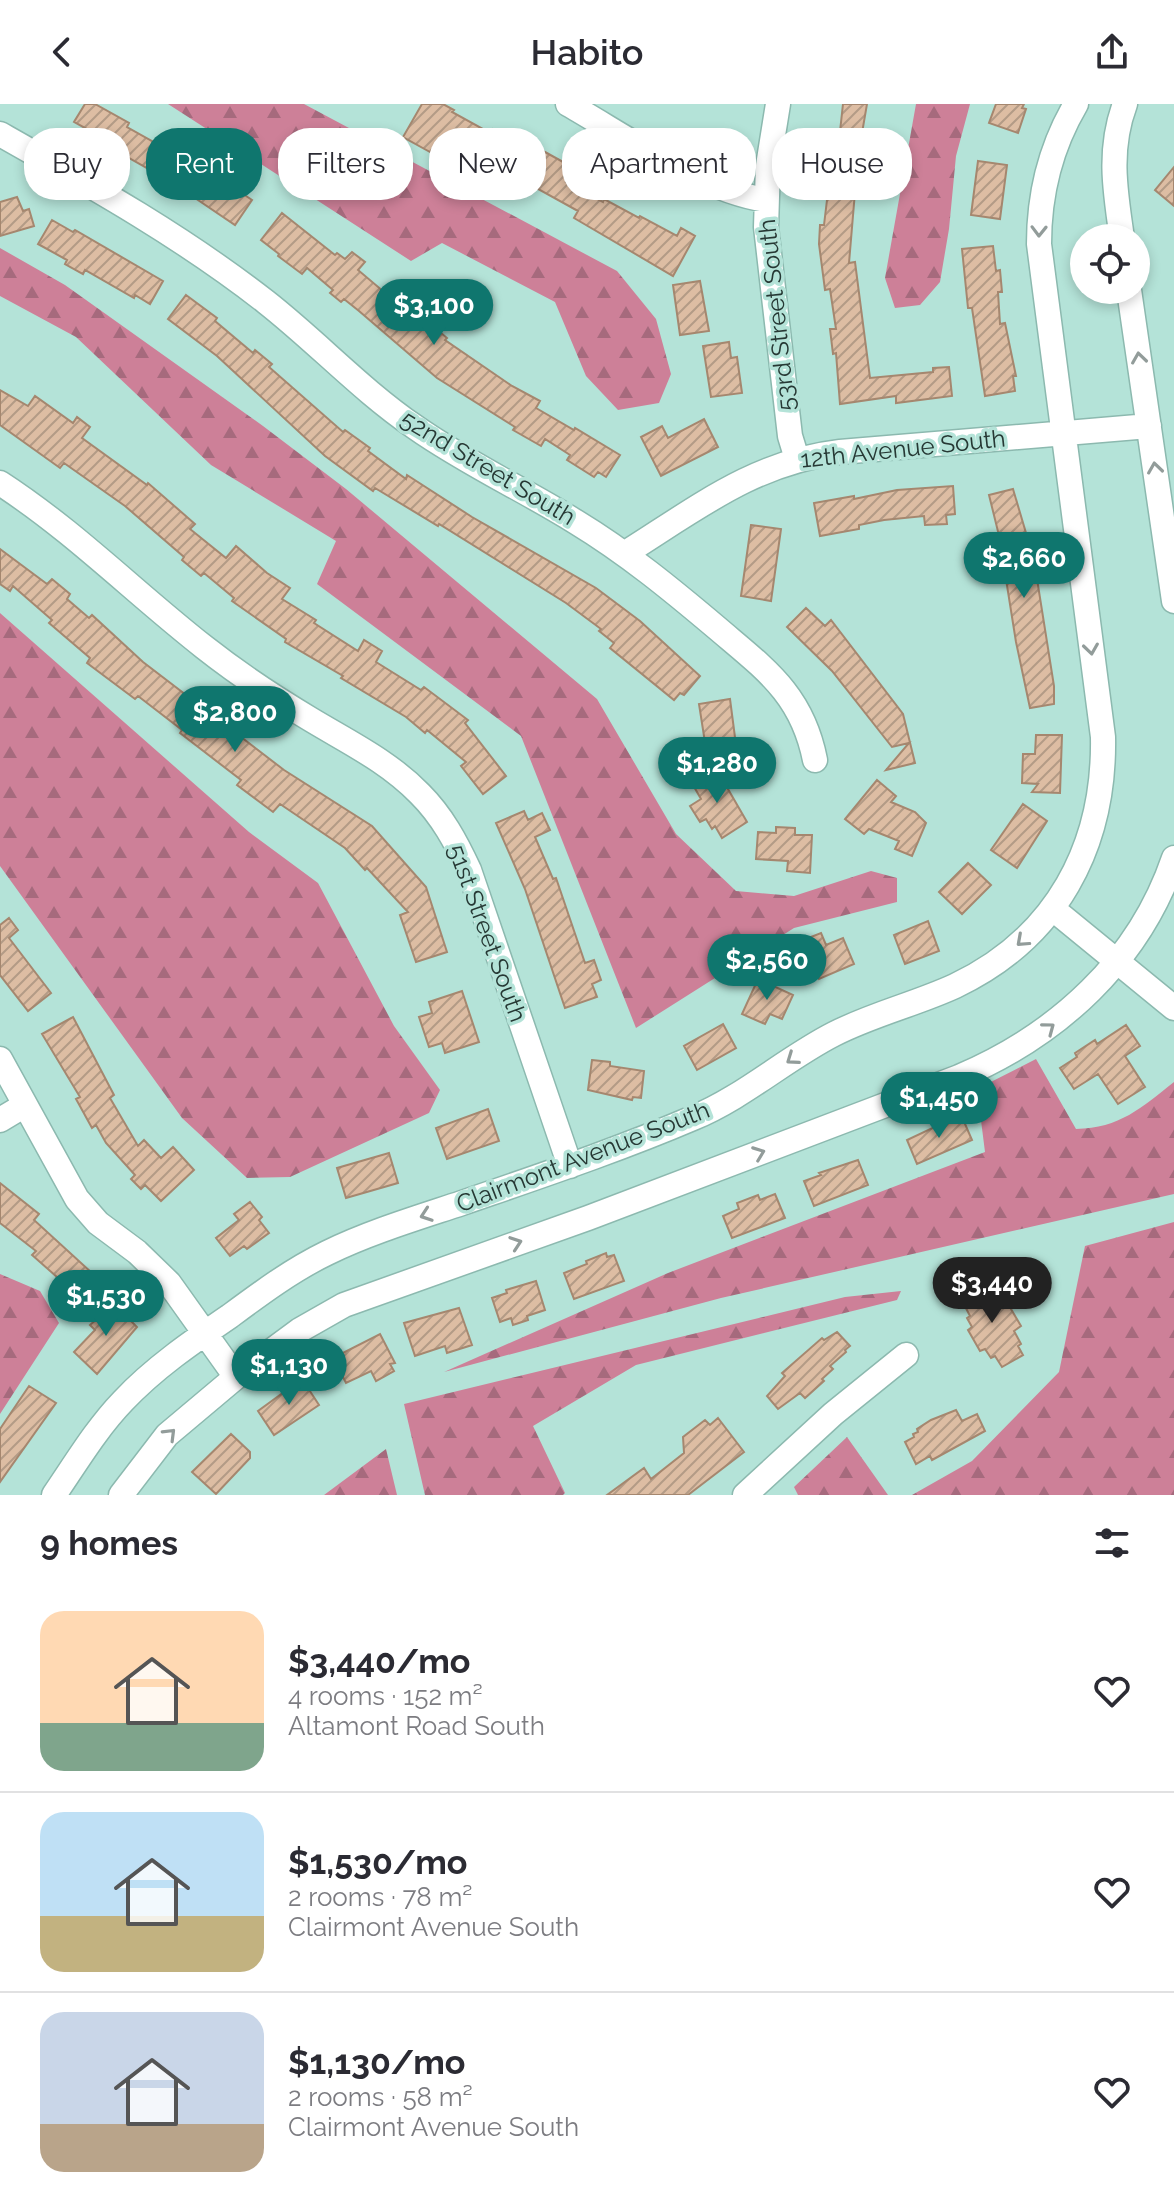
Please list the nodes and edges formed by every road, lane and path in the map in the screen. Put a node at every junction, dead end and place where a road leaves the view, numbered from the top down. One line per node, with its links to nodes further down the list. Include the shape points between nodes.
1 (568, 104): 6 (street, 53rd Street South, via 706,183)
2 (778, 104): 6 (street)
3 (1076, 104): 10 (street, one-way to 10, via 1048,164 1039,217)
4 (1125, 104): 7 (street, via 1113,157)
5 (0, 134): 13 (street, 52nd Street South, via 182,241 269,304 413,425)
6 (766, 200): 11 (street, 53rd Street South, via 768,254)
7 (1120, 224)
8 (1131, 304): 9 (street, one-way to 8)
9 (1149, 426): 10 (street, 12th Avenue South); 14 (street, one-way to 9)
10 (1062, 433): 11 (street, 12th Avenue South); 17 (street, Clairmont Avenue South, one-way to 17, via 1103,763 1090,839)
11 (797, 459): 13 (street, 12th Avenue South, via 731,487)
12 (0, 483): 23 (street, 51st Street South, via 66,530 205,648 383,763 436,812 469,870)
13 (624, 554): 15 (street, 52nd Street South, via 777,680 798,709)
14 (1174, 601)
15 (815, 760)
16 (1174, 858): 18 (street, via 1150,914)
17 (1053, 909): 18 (street); 23 (street, Clairmont Avenue South, one-way to 23, via 1008,953 957,985 835,1033 695,1118)
18 (1118, 961): 19 (street); 26 (street, one-way to 18, via 310,1324 368,1295 588,1218 987,1065 1061,1019)
19 (1174, 1008)
20 (0, 1059): 21 (street)
21 (25, 1105): 22 (street); 24 (street, via 77,1199 98,1223 155,1268)
22 (0, 1120)
23 (570, 1166): 24 (street, Clairmont Avenue South, one-way to 24, via 327,1253)
24 (205, 1333): 26 (street); 27 (street, Clairmont Avenue South, via 121,1403)
25 (906, 1355): 29 (street)
26 (236, 1377): 28 (street, one-way to 26, via 167,1435)
27 (54, 1495)
28 (121, 1495)
29 (745, 1495)

